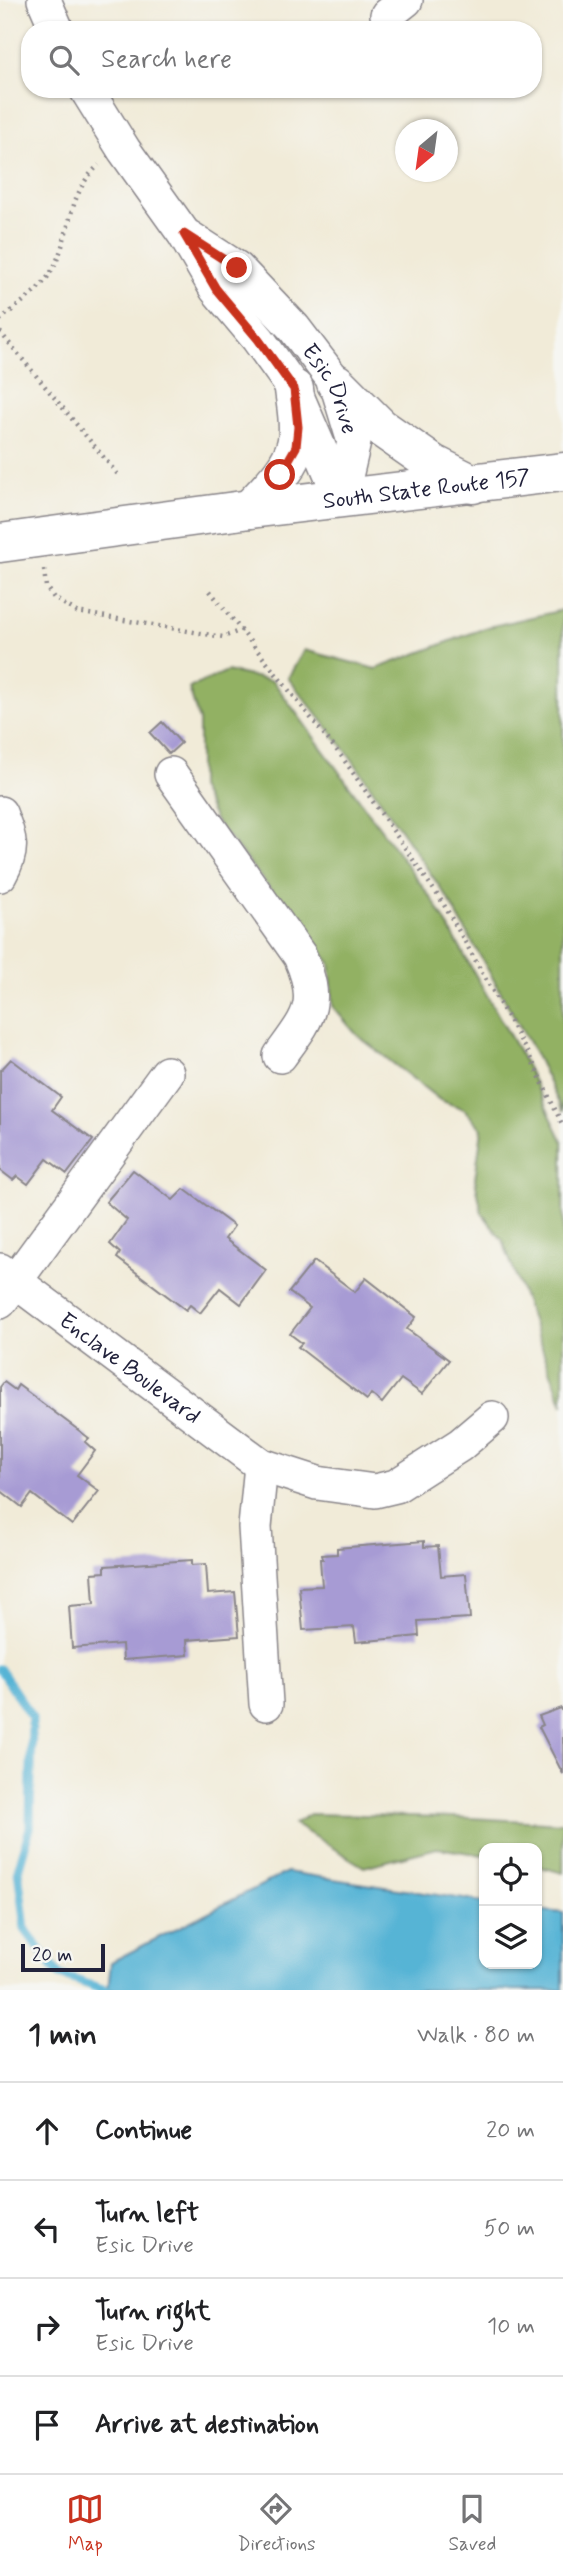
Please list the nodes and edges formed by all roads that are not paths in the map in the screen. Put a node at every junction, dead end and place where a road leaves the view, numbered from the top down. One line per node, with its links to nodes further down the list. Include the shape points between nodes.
1 (44, 0): 2 (street)
2 (53, 21)
3 (92, 98): 4 (street, Esic Drive)
4 (184, 234): 5 (street, Esic Drive, via 237,268 294,328); 6 (street, Esic Drive, via 216,289)
5 (336, 383): 8 (main road, via 380,427 433,464); 9 (street, Esic Drive, via 354,442)
6 (294, 389): 9 (street, Esic Drive); 10 (main road, via 296,447 280,475)
7 (563, 472): 8 (main road, South State Route 157)
8 (473, 484): 9 (main road, South State Route 157)
9 (341, 498): 10 (main road, South State Route 157)
10 (250, 509): 11 (main road, South State Route 157)
11 (0, 542)
12 (171, 774): 15 (street, via 300,956 310,978 312,999 306,1020)
13 (0, 813): 14 (street, via 8,835 9,859)
14 (0, 875)
15 (280, 1056)
16 (167, 1073): 17 (street)
17 (5, 1284): 19 (street, Enclave Boulevard)
18 (492, 1418): 19 (street, Enclave Boulevard, via 460,1445 396,1486 375,1491 317,1483)
19 (261, 1465): 20 (street, via 255,1527)
20 (266, 1704)

